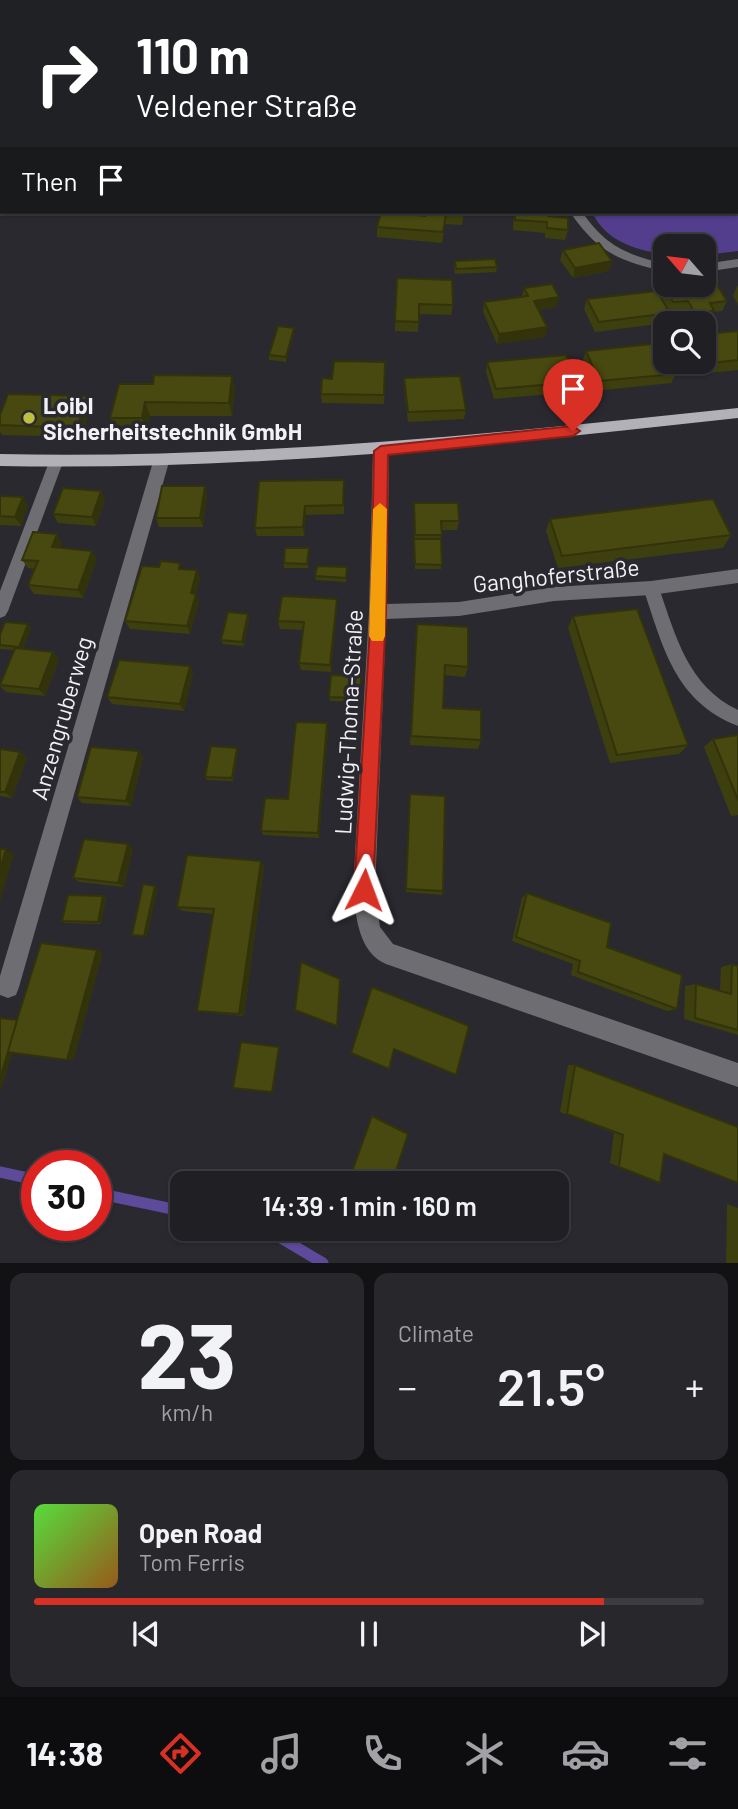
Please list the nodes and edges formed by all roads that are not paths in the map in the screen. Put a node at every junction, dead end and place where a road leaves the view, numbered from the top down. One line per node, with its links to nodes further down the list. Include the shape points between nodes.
1 (577, 214): 3 (street, via 592,236 616,254)
2 (738, 263): 4 (street)
3 (653, 265)
4 (716, 266)
5 (738, 413): 6 (main road)
6 (381, 451): 9 (main road); 13 (street, Ludwig-Thoma-Straße)
7 (0, 460): 8 (main road)
8 (56, 462): 9 (main road); 12 (lane)
9 (161, 463): 15 (street, Anzengruberweg)
10 (737, 577): 11 (street, Ganghoferstraße)
11 (651, 588): 13 (street, Ganghoferstraße, via 554,594 459,609); 14 (lane, via 688,683 720,711)
12 (0, 611)
13 (378, 612): 16 (street, Ludwig-Thoma-Straße, via 364,890 373,940 386,953)
14 (738, 718)
15 (8, 987)
16 (738, 1075)

